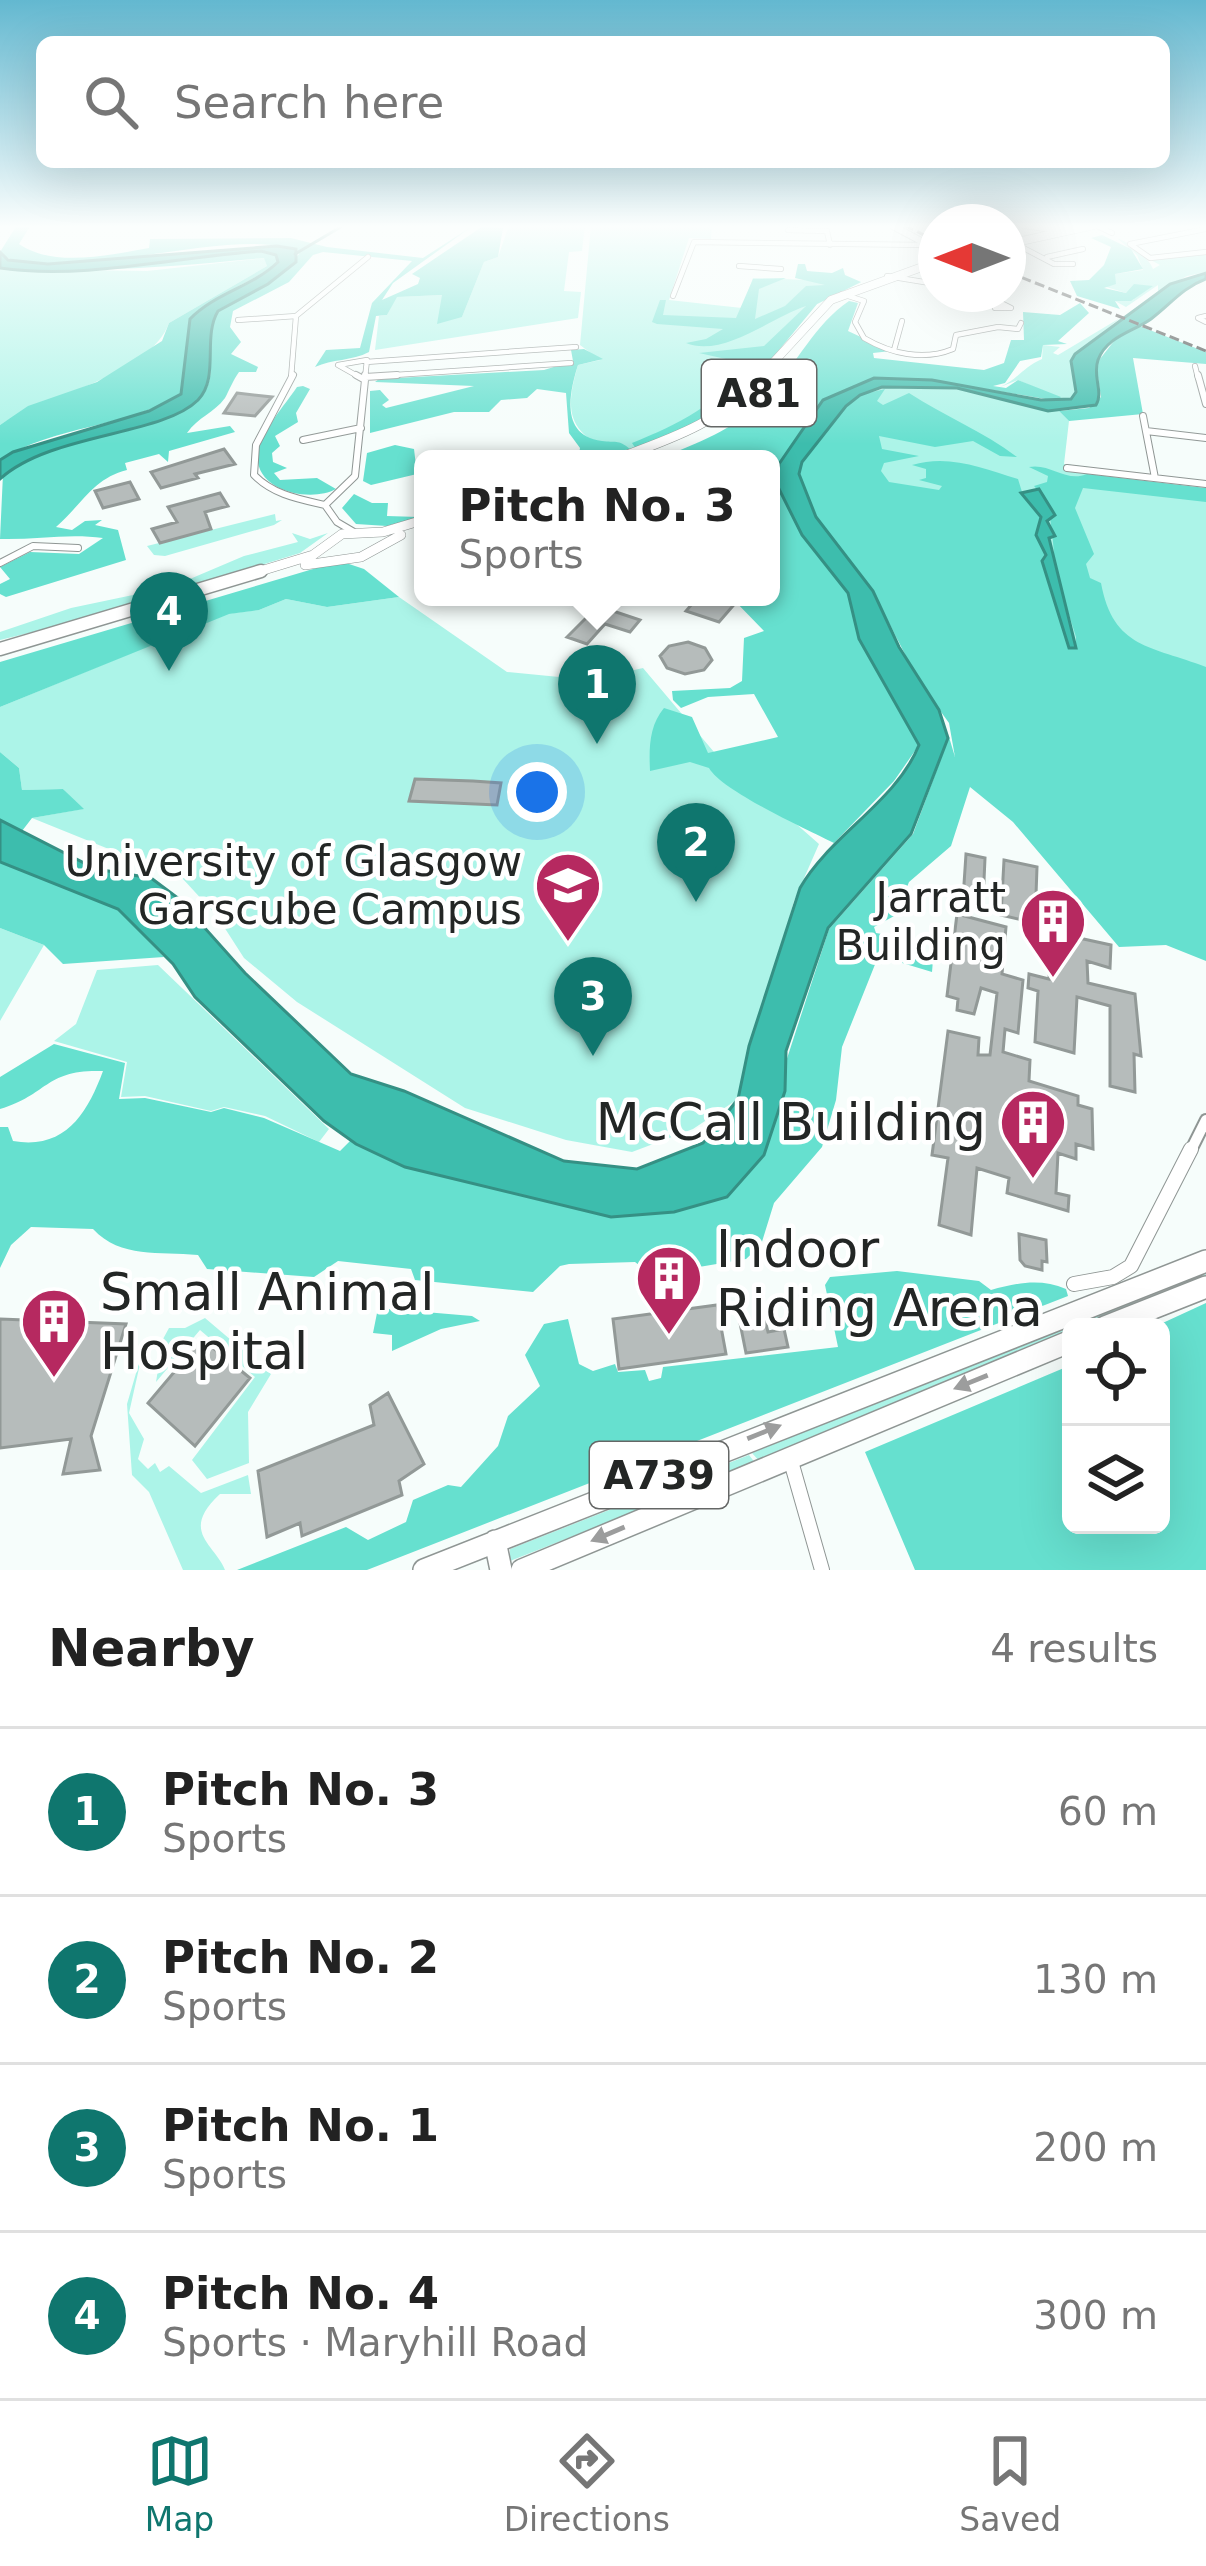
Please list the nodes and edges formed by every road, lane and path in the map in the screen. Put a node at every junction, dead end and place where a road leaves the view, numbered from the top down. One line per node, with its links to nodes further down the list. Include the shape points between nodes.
1 (318, 298): 4 (street)
2 (842, 298): 11 (main road, A81)
3 (857, 298): 9 (street, via 865,304 855,322 864,338)
4 (296, 316): 5 (street); 26 (street, via 292,378 251,461 273,490)
5 (238, 320)
6 (902, 321): 9 (street)
7 (1021, 323): 9 (street, via 956,334 945,354)
8 (576, 347): 10 (street)
9 (894, 350)
10 (366, 361): 14 (street); 14 (street, via 338,368)
11 (779, 362): 21 (main road, A81, via 712,421); 22 (main road, A81, via 734,416)
12 (571, 363): 14 (street)
13 (1195, 366): 15 (street)
14 (365, 378): 17 (street)
15 (1206, 404)
16 (1143, 416): 18 (street)
17 (361, 428): 20 (street); 26 (street, via 355,476)
18 (1146, 431): 19 (street); 24 (street)
19 (1206, 438)
20 (303, 440)
21 (639, 450)
22 (664, 450)
23 (1067, 468): 24 (street)
24 (1155, 478): 25 (street)
25 (1206, 484)
26 (325, 505): 27 (street)
27 (337, 522): 30 (street); 35 (street)
28 (414, 526): 31 (main road)
29 (414, 528): 33 (main road)
30 (354, 532): 31 (main road); 35 (main road)
31 (369, 533): 33 (main road)
32 (41, 536): 34 (street)
33 (378, 545): 35 (main road, via 361,557)
34 (33, 546): 36 (street); 37 (street)
35 (335, 546): 38 (main road); 39 (main road)
36 (78, 548)
37 (0, 563)
38 (0, 649)
39 (0, 658)
40 (1206, 1120): 42 (street, via 1131,1266)
41 (1206, 1261): 47 (main road, A739, one-way to 41)
42 (1073, 1284)
43 (1206, 1287): 44 (main road)
44 (1128, 1318)
45 (1062, 1345): 46 (main road, A739, one-way to 46)
46 (790, 1458): 50 (main road, A739, one-way to 50); 51 (street)
47 (495, 1541): 48 (main road, A739); 49 (main road)
48 (424, 1570)
49 (501, 1570)
50 (522, 1570)
51 (822, 1570)

